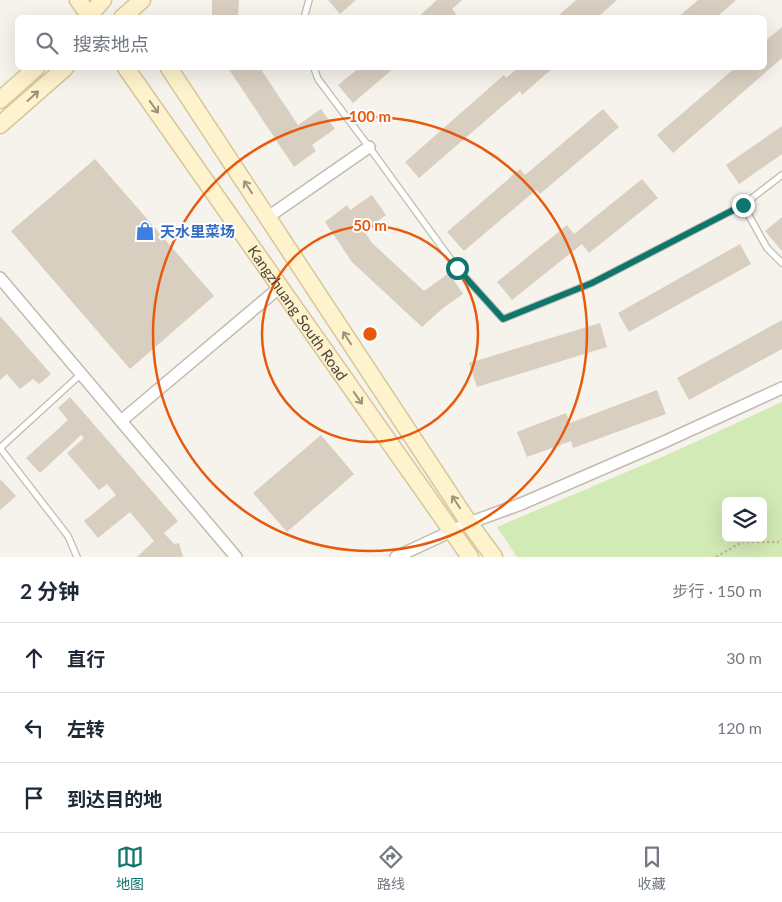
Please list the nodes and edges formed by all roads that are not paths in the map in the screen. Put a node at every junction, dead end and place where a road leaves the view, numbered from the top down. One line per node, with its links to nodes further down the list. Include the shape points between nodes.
1 (78, 0): 4 (main road)
2 (103, 0): 5 (main road)
3 (309, 0): 6 (lane)
4 (88, 15)
5 (91, 15)
6 (305, 15)
7 (34, 70): 12 (main road)
8 (63, 70): 13 (main road, one-way to 8)
9 (127, 70): 20 (main road, Kangzhuang South Road, one-way to 20)
10 (170, 70): 17 (main road, Kangzhuang South Road, one-way to 10)
11 (315, 70): 14 (lane, via 318,79)
12 (0, 100)
13 (0, 125)
14 (370, 147): 16 (lane, via 457,268 503,319 592,283); 17 (street)
15 (782, 176): 16 (lane)
16 (743, 205): 18 (lane, via 767,248)
17 (268, 217): 25 (main road, Kangzhuang South Road, one-way to 17)
18 (782, 263)
19 (0, 278): 21 (street)
20 (280, 287): 23 (street); 26 (main road, Kangzhuang South Road, one-way to 26)
21 (81, 374): 23 (street); 24 (lane)
22 (782, 388): 25 (street, via 530,500)
23 (121, 421): 28 (street)
24 (0, 448): 27 (lane, via 68,536)
25 (469, 523): 26 (street); 31 (main road, Kangzhuang South Road)
26 (452, 531): 29 (street); 30 (main road, Kangzhuang South Road)
27 (77, 557)
28 (236, 557)
29 (396, 557)
30 (470, 557)
31 (494, 557)

